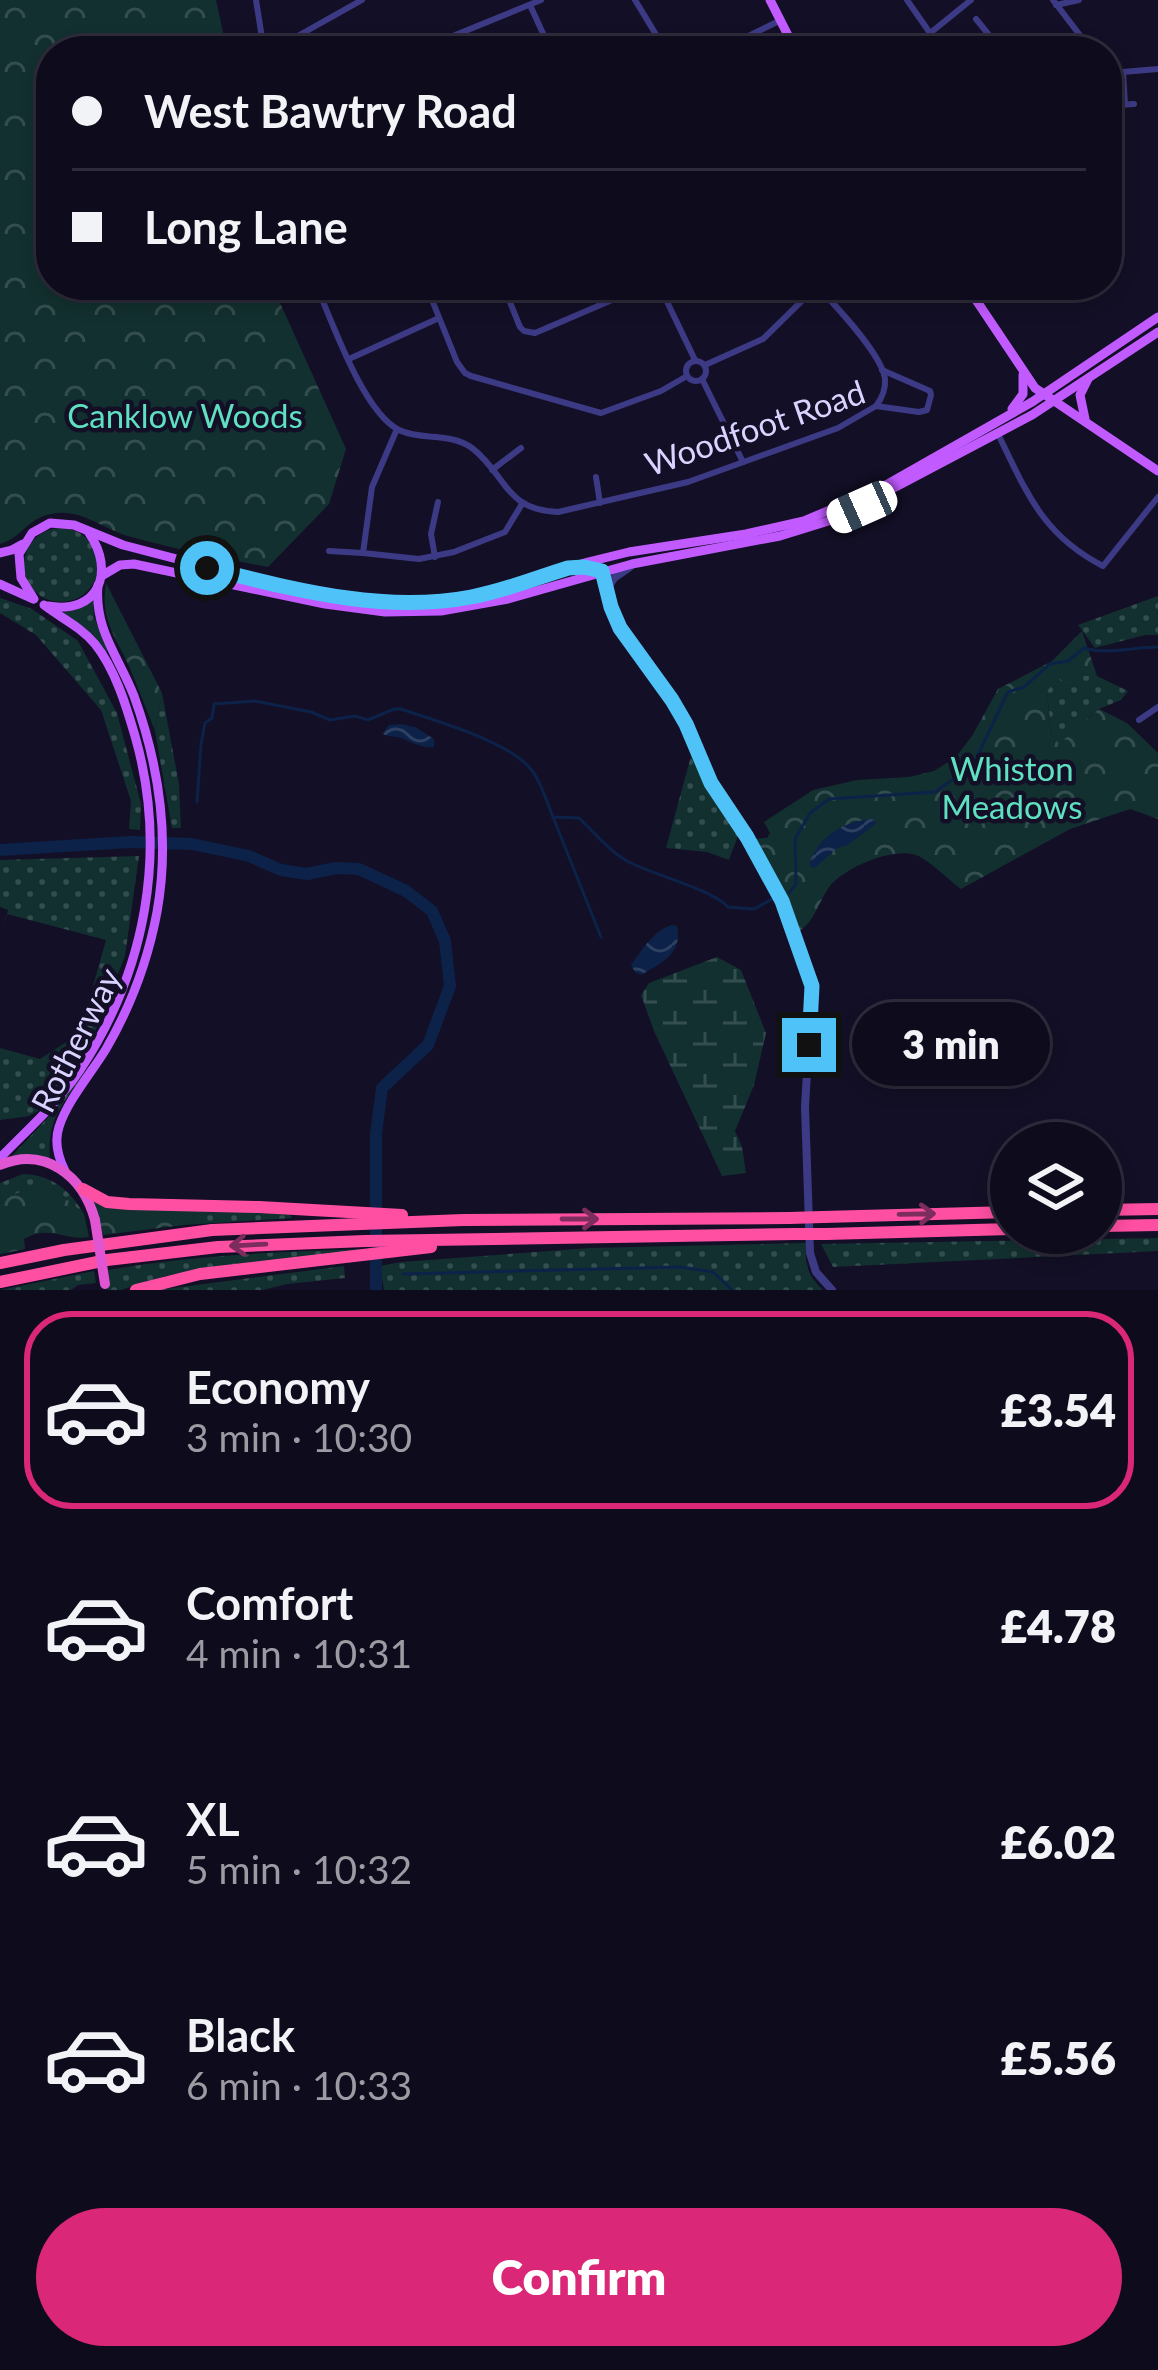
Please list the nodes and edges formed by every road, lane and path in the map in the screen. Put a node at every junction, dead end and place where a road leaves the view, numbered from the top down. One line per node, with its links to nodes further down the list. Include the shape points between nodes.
1 (256, 0): 14 (street)
2 (541, 0): 10 (street)
3 (635, 0): 18 (street)
4 (770, 0): 12 (main road)
5 (907, 0): 13 (street)
6 (971, 0): 13 (street)
7 (1079, 0): 9 (street)
8 (356, 1): 15 (street)
9 (1054, 3): 23 (street)
10 (530, 4): 16 (street); 17 (street)
11 (976, 19): 22 (street)
12 (781, 20): 19 (street); 20 (main road)
13 (929, 33): 21 (street)
14 (262, 36)
15 (296, 36)
16 (452, 36)
17 (544, 36)
18 (657, 36)
19 (748, 36)
20 (789, 36)
21 (926, 36)
22 (990, 36)
23 (1080, 36)
24 (1158, 69): 25 (street)
25 (1123, 72): 26 (street)
26 (1126, 104)
27 (323, 300): 38 (street)
28 (432, 300): 36 (street)
29 (509, 300): 30 (street, via 520,327 535,333)
30 (612, 300)
31 (666, 300): 39 (street)
32 (801, 300): 40 (street, via 763,339)
33 (831, 300): 41 (street)
34 (976, 300): 42 (main road)
35 (1158, 317): 46 (main road)
36 (439, 318): 38 (street); 43 (street, via 465,373 601,413)
37 (1158, 332): 45 (main road)
38 (350, 359): 50 (street, via 371,404)
39 (695, 360): 40 (street); 43 (street)
40 (705, 365): 44 (street)
41 (883, 370): 47 (street); 47 (street, Woodfoot Road, via 931,395 923,412)
42 (1023, 374): 46 (main road); 48 (main road, via 1021,399)
43 (687, 376): 44 (street)
44 (702, 379): 53 (street)
45 (1088, 379): 46 (main road); 49 (main road, via 1080,395)
46 (1048, 398): 48 (main road); 49 (main road); 51 (main road)
47 (876, 406): 53 (street, Woodfoot Road)
48 (1004, 417): 71 (main road, via 879,489 804,520)
49 (1086, 422): 55 (main road)
50 (397, 428): 54 (street, via 463,442); 67 (street, via 372,488)
51 (998, 434): 61 (street, via 1039,514 1103,566); 70 (main road, via 836,519)
52 (521, 448): 54 (street)
53 (743, 463): 59 (street, Woodfoot Road)
54 (492, 470): 60 (street)
55 (1158, 471)
56 (596, 478): 59 (street)
57 (1158, 497): 61 (street)
58 (438, 502): 68 (street)
59 (600, 503): 60 (street, Woodfoot Road, via 558,512)
60 (523, 504): 68 (street, via 506,532)
61 (1150, 508): 62 (street)
62 (1158, 516)
63 (85, 530): 64 (main road, via 50,524); 69 (main road); 74 (main road, via 100,553)
64 (23, 544): 66 (main road); 78 (main road, via 21,578)
65 (328, 551): 67 (street)
66 (0, 553)
67 (362, 553): 68 (street)
68 (435, 557)
69 (168, 558): 71 (main road, via 320,594 412,603 472,597); 73 (main road)
70 (641, 562): 72 (main road); 77 (street)
71 (568, 568): 72 (street)
72 (602, 571): 75 (main road); 77 (street)
73 (182, 575): 74 (main road, via 126,564); 75 (main road, via 385,612 478,605)
74 (100, 580): 78 (main road, via 74,606); 82 (main road, Rotherway, via 99,621 147,735)
75 (565, 582): 77 (street)
76 (0, 584): 78 (main road, Rotherway)
77 (607, 591): 99 (street, via 620,628 672,700 782,901 808,968 810,1253)
78 (39, 602): 82 (main road, Rotherway, via 89,638 110,671)
79 (1150, 697): 80 (street)
80 (1158, 707): 81 (street)
81 (1139, 720)
82 (156, 827): 83 (main road, Rotherway)
83 (157, 855): 84 (main road, Rotherway, via 140,941 113,1013 59,1098); 85 (main road, Rotherway, via 157,910 140,976 60,1124)
84 (0, 1161): 85 (highway, via 37,1159)
85 (65, 1171): 86 (highway)
86 (82, 1189): 90 (highway, via 129,1204); 97 (highway, bridge)
87 (1158, 1209): 88 (highway)
88 (1122, 1210)
89 (990, 1213): 90 (highway, one-way to 89, bridge)
90 (363, 1218): 95 (highway, via 212,1230)
91 (1158, 1225): 92 (highway)
92 (1122, 1226)
93 (990, 1229): 94 (highway, bridge)
94 (365, 1248): 96 (highway, one-way to 96, via 218,1246); 98 (highway)
95 (0, 1263)
96 (0, 1282)
97 (105, 1287)
98 (136, 1290)
99 (832, 1290)

